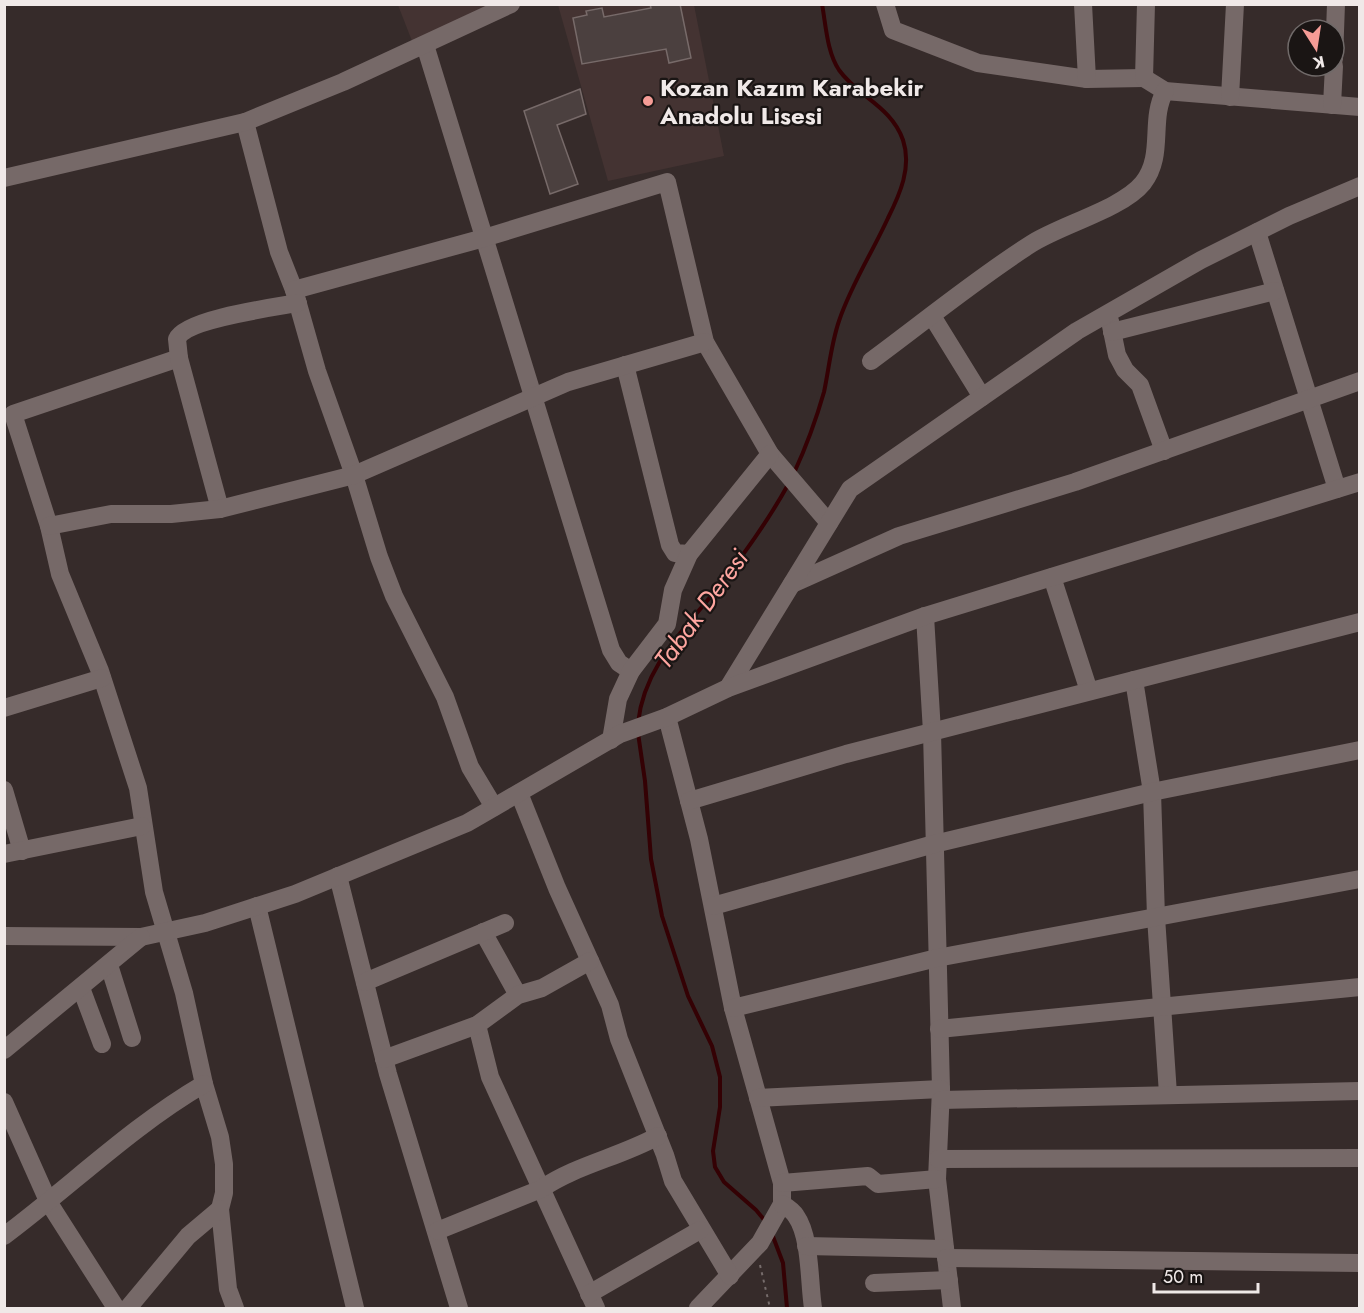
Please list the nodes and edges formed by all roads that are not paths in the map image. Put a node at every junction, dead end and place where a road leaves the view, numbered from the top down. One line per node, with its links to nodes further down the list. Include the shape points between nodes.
1 (512, 4): 6 (street)
2 (885, 4): 9 (street, via 893,30 978,63)
3 (1083, 4): 9 (street)
4 (1146, 4): 7 (street)
5 (1235, 4): 11 (street)
6 (425, 45): 14 (street); 18 (street)
7 (1144, 78): 9 (street); 10 (street)
8 (1333, 78): 12 (street)
9 (1087, 80)
10 (1165, 92): 11 (street); 22 (street, via 1156,113 1157,145 1152,168 1142,184 1121,200 1032,243)
11 (1230, 97): 12 (street)
12 (1332, 105): 13 (street)
13 (1359, 107)
14 (245, 122): 15 (street); 20 (street, via 279,252)
15 (4, 178)
16 (1358, 187): 17 (street)
17 (1257, 232): 19 (street); 21 (street)
18 (484, 238): 20 (street); 24 (street, via 667,182); 30 (street)
19 (1275, 291): 23 (street); 31 (street)
20 (296, 297): 25 (street, via 188,328 177,339); 35 (street)
21 (1108, 313): 23 (street); 29 (street)
22 (932, 316): 26 (street); 29 (street)
23 (1112, 332): 33 (street, via 1125,370 1140,385)
24 (705, 342): 27 (street); 34 (street)
25 (179, 358): 32 (street, via 13,414); 38 (street)
26 (871, 361)
27 (625, 365): 30 (street, via 568,382); 41 (street, via 670,545 675,554)
28 (1359, 381): 31 (street)
29 (982, 397): 39 (street, via 850,489)
30 (533, 399): 35 (street); 46 (street, via 611,650 619,663)
31 (1309, 400): 33 (street); 37 (street)
32 (13, 444): 40 (street)
33 (1164, 451): 43 (street, via 899,536)
34 (770, 454): 39 (street); 41 (street)
35 (354, 475): 38 (street); 60 (street, via 394,596 445,697 470,767)
36 (1359, 482): 37 (street)
37 (1337, 489): 42 (street)
38 (219, 509): 40 (street, via 111,514)
39 (830, 523): 43 (street)
40 (49, 526): 47 (street, via 60,574)
41 (689, 554): 46 (street, via 674,590 667,624)
42 (1052, 577): 44 (street); 50 (street)
43 (792, 584): 49 (street)
44 (925, 616): 49 (street); 53 (street)
45 (1359, 622): 48 (street)
46 (631, 671): 54 (street, via 618,699)
47 (102, 678): 51 (street); 61 (street, via 138,788)
48 (1134, 680): 50 (street); 57 (street)
49 (728, 687): 52 (street)
50 (1089, 692): 53 (street)
51 (4, 708)
52 (662, 719): 54 (street); 59 (street)
53 (932, 732): 59 (street); 62 (street)
54 (616, 737): 58 (street)
55 (1359, 750): 57 (street)
56 (4, 790): 63 (street)
57 (1152, 792): 62 (street); 68 (street)
58 (519, 793): 60 (street); 75 (street)
59 (689, 801): 67 (street)
60 (494, 807): 64 (street, via 467,823)
61 (142, 826): 63 (street); 70 (street)
62 (934, 844): 67 (street); 74 (street)
63 (13, 853)
64 (338, 876): 66 (street); 77 (street)
65 (1359, 879): 68 (street)
66 (257, 906): 70 (street); 118 (street)
67 (713, 906): 82 (street)
68 (1156, 917): 74 (street); 81 (street)
69 (505, 923): 71 (street)
70 (164, 932): 73 (street); 89 (street, via 184,993)
71 (483, 932): 77 (street); 80 (street)
72 (4, 936): 73 (street)
73 (141, 937): 76 (street)
74 (937, 958): 82 (street); 84 (street)
75 (590, 961): 80 (street, via 542,988); 95 (street)
76 (109, 965): 79 (street); 85 (street)
77 (365, 982): 88 (street)
78 (1359, 987): 81 (street)
79 (81, 988): 86 (street); 87 (street)
80 (518, 995): 83 (street)
81 (1164, 1006): 84 (street); 91 (street)
82 (733, 1008): 93 (street)
83 (477, 1025): 88 (street); 100 (street, via 490,1077)
84 (939, 1029): 92 (street)
85 (132, 1038)
86 (102, 1044)
87 (4, 1050)
88 (384, 1059): 105 (street)
89 (204, 1084): 101 (street, via 162,1108); 102 (street, via 224,1164)
90 (1359, 1091): 91 (street)
91 (1168, 1094): 92 (street)
92 (941, 1095): 93 (street); 97 (street)
93 (758, 1098): 99 (street)
94 (4, 1102): 101 (street)
95 (658, 1136): 100 (street, via 632,1150 556,1178); 104 (street, via 673,1181)
96 (1359, 1158): 97 (street)
97 (938, 1159): 98 (street)
98 (937, 1179): 99 (street, via 878,1184 868,1176); 108 (street)
99 (782, 1183): 103 (street)
100 (541, 1189): 105 (street); 113 (street)
101 (49, 1203): 106 (street); 115 (street)
102 (220, 1209): 116 (street, via 188,1236); 117 (street, via 228,1289)
103 (779, 1210): 107 (street, via 796,1216); 110 (street, via 757,1246)
104 (700, 1230): 110 (street); 113 (street)
105 (437, 1231): 119 (street)
106 (4, 1236)
107 (806, 1246): 108 (street); 120 (street)
108 (945, 1253): 109 (street); 111 (street)
109 (1359, 1263)
110 (730, 1276): 114 (street)
111 (949, 1280): 112 (street); 121 (street)
112 (874, 1283)
113 (593, 1301)
114 (706, 1305)
115 (116, 1308)
116 (128, 1308)
117 (235, 1308)
118 (355, 1308)
119 (459, 1308)
120 (813, 1308)
121 (952, 1308)

